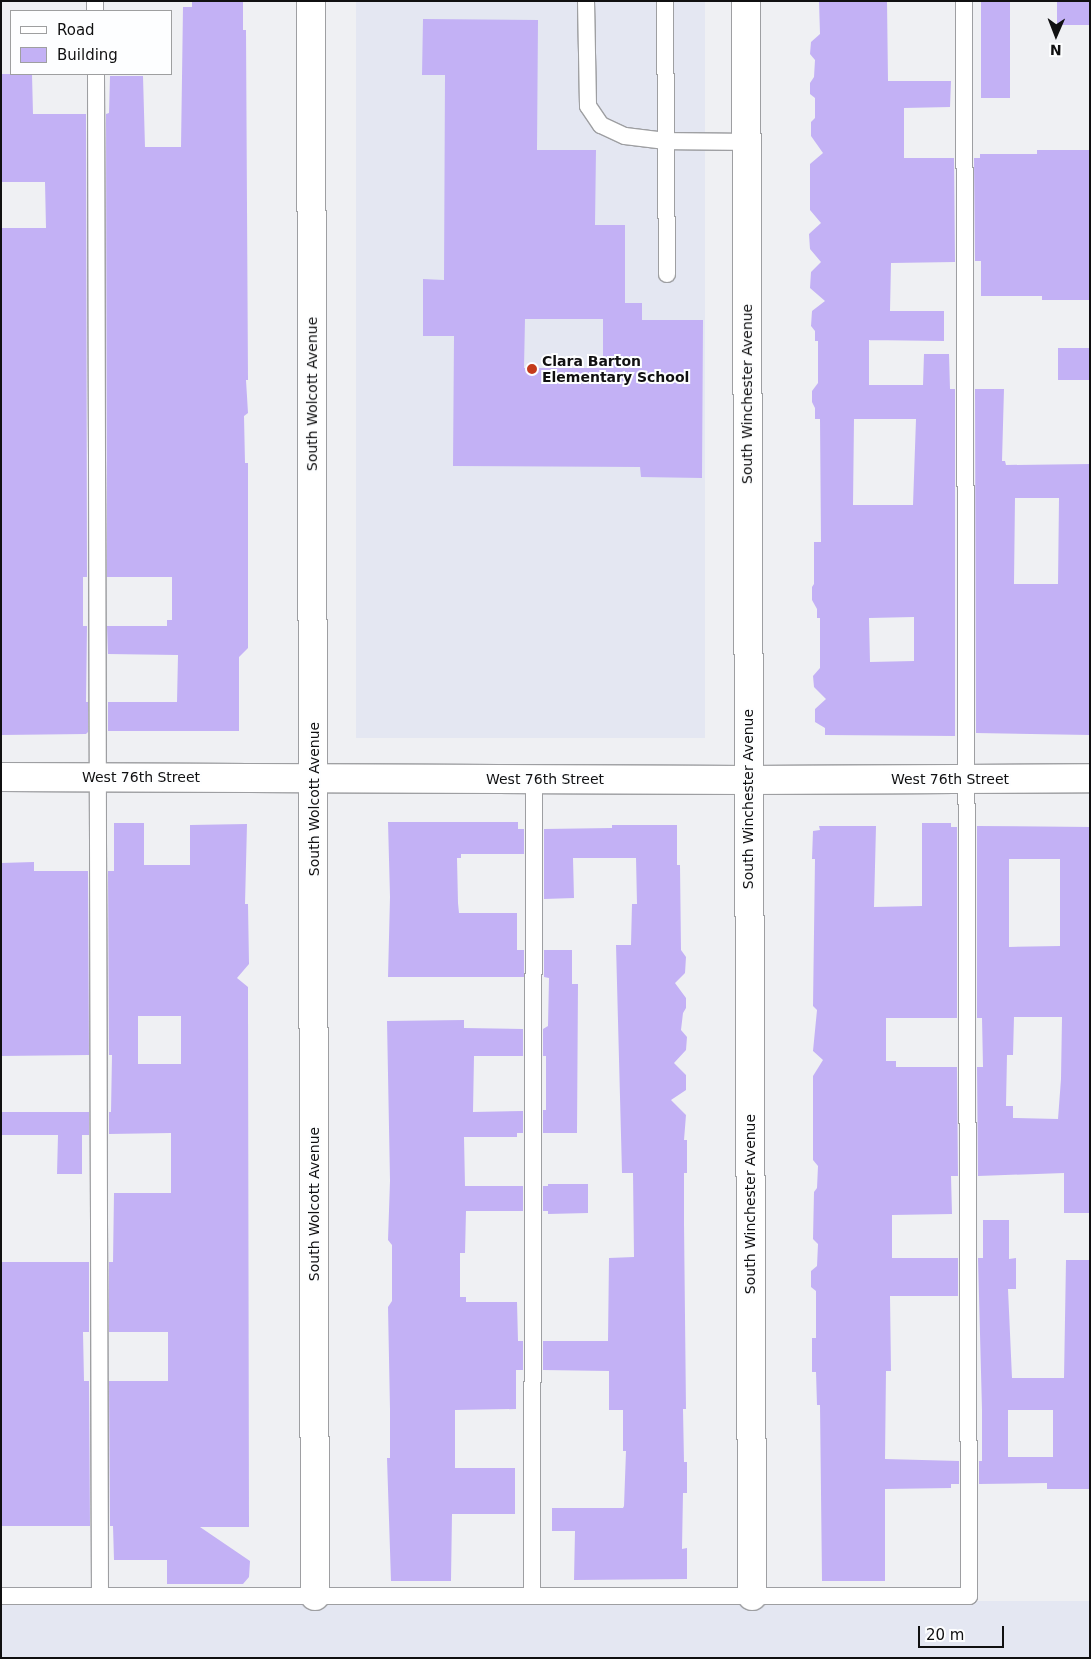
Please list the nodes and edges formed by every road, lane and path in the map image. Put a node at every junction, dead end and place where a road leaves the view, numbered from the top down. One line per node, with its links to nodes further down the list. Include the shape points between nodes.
1 (311, 1): 12 (street, South Wolcott Avenue)
2 (586, 1): 7 (lane, via 588,106 601,125 625,136)
3 (665, 1): 7 (lane)
4 (746, 1): 8 (street, South Winchester Avenue)
5 (964, 1): 13 (lane)
6 (96, 75): 11 (lane)
7 (666, 141): 8 (lane); 9 (lane)
8 (746, 142): 16 (street, South Winchester Avenue)
9 (667, 274)
10 (1, 777): 11 (street, West 76th Street)
11 (98, 777): 12 (street, West 76th Street); 18 (lane)
12 (313, 778): 15 (street, West 76th Street); 19 (street, South Wolcott Avenue)
13 (966, 778): 14 (street, West 76th Street); 16 (street, West 76th Street); 21 (lane, via 969,1596)
14 (1090, 778)
15 (534, 779): 16 (street, West 76th Street); 20 (lane)
16 (748, 780): 21 (street, South Winchester Avenue)
17 (1, 1596): 18 (lane)
18 (100, 1596): 19 (lane)
19 (315, 1596): 20 (lane)
20 (532, 1596): 21 (lane)
21 (752, 1596)

